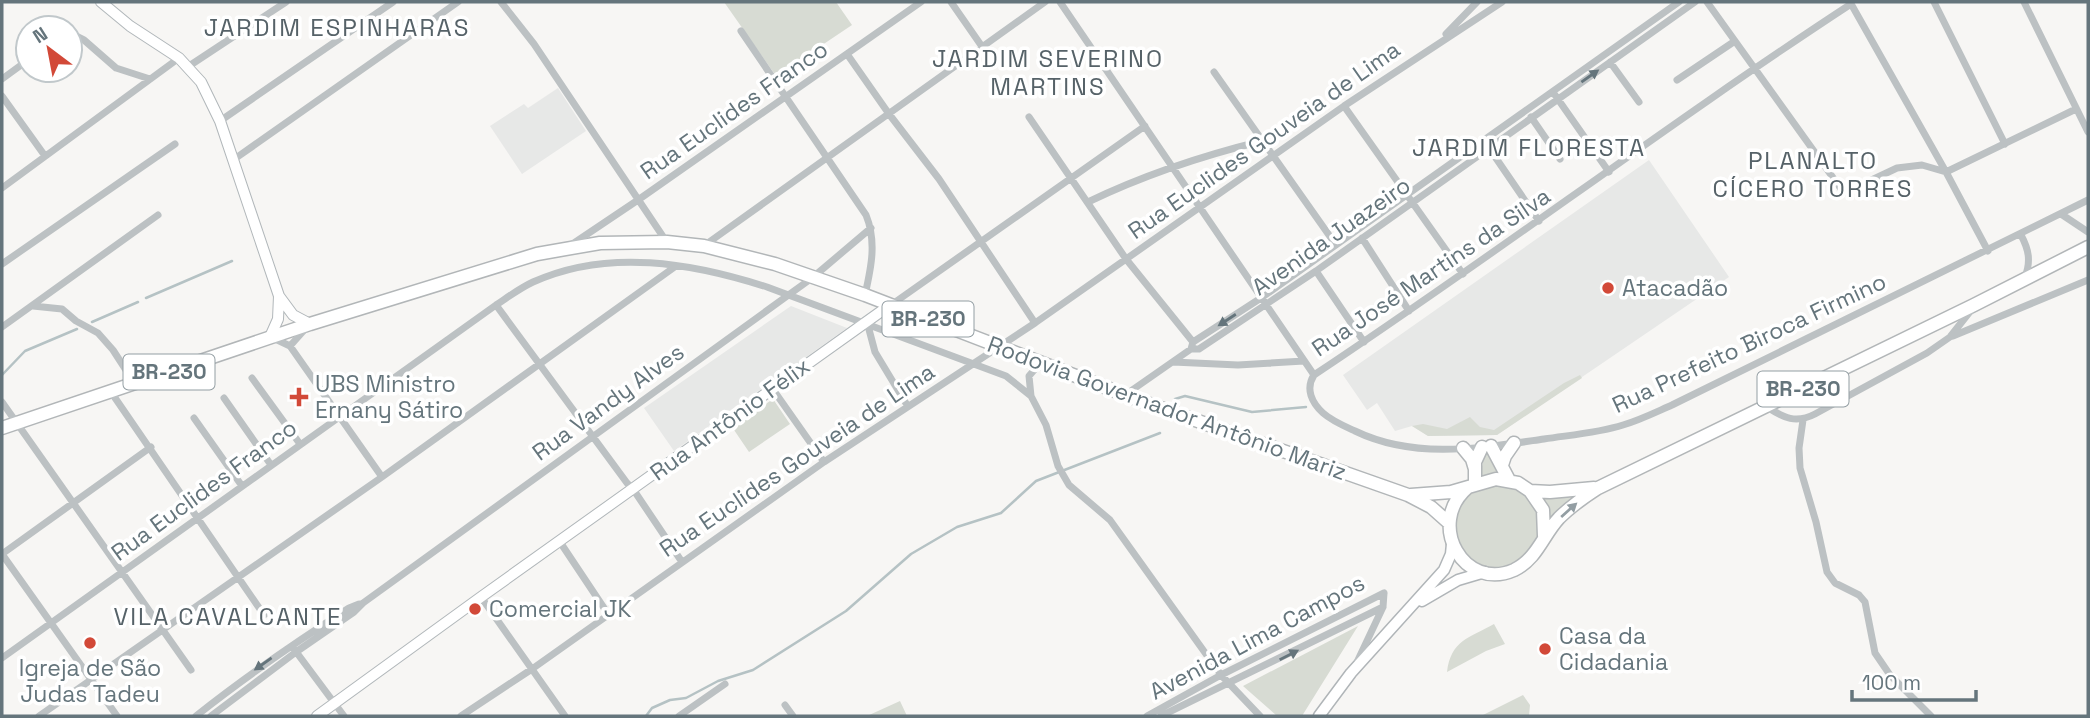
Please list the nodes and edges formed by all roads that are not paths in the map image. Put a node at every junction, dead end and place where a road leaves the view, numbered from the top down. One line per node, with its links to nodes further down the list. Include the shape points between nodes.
1 (101, 2): 24 (main road)
2 (286, 2): 26 (street)
3 (393, 2): 41 (street)
4 (458, 2): 52 (street)
5 (500, 2): 59 (street, via 534,44)
6 (922, 2): 23 (street, Rua Euclides Franco)
7 (951, 2): 22 (street)
8 (1045, 2): 22 (street)
9 (1060, 2): 42 (street, Rua Prefeito Biroca Firmino)
10 (1477, 2): 21 (street)
11 (1502, 2): 21 (street, Rua Euclides Gouveia de Lima)
12 (1679, 2): 31 (street, Avenida Juazeiro)
13 (1695, 2): 25 (street, Avenida Juazeiro)
14 (1707, 2): 20 (street)
15 (1934, 2): 46 (street)
16 (2024, 2): 37 (street)
17 (1850, 3): 27 (street, Rua José Martins da Silva); 55 (street)
18 (741, 31): 33 (street)
19 (84, 41): 29 (street, via 116,68)
20 (1735, 41): 27 (street); 30 (street)
21 (1433, 47): 36 (street, Rua Euclides Gouveia de Lima)
22 (983, 48): 38 (street)
23 (847, 54): 33 (street, Rua Euclides Franco); 38 (street)
24 (179, 58): 26 (main road); 29 (street)
25 (1610, 62): 34 (street, Avenida Juazeiro, one-way to 25); 35 (street)
26 (189, 66): 41 (main road)
27 (1754, 68): 54 (street, Rua José Martins da Silva); 55 (street, via 1844,193 1897,168 1922,165)
28 (1214, 72): 44 (street)
29 (150, 79): 48 (street)
30 (1677, 80)
31 (1552, 90): 34 (street); 58 (street, Avenida Juazeiro)
32 (2, 96): 48 (street)
33 (787, 97): 50 (street); 59 (street, Rua Euclides Franco)
34 (1558, 98): 40 (street, Avenida Juazeiro); 54 (street)
35 (1639, 102)
36 (1344, 106): 49 (street, Rua Euclides Gouveia de Lima); 58 (street)
37 (2076, 109): 43 (street); 46 (street)
38 (890, 114): 50 (street); 72 (street)
39 (1029, 117): 56 (street)
40 (1531, 117): 47 (street, Avenida Juazeiro); 51 (street)
41 (220, 121): 52 (main road)
42 (1145, 125): 53 (street, Rua Prefeito Biroca Firmino); 56 (street, Rua Antônio Félix)
43 (2088, 132)
44 (1262, 141): 49 (street); 53 (street)
45 (175, 144): 79 (street)
46 (2005, 144): 55 (street)
47 (1489, 148): 62 (street, Avenida Juazeiro); 66 (street)
48 (45, 156): 57 (street)
49 (1273, 156): 63 (street, Rua Euclides Gouveia de Lima); 73 (street)
50 (828, 159): 67 (street); 74 (street)
51 (1560, 159)
52 (233, 160): 95 (main road)
53 (1170, 167): 61 (street); 63 (street, Rua Prefeito Biroca Firmino)
54 (1609, 172): 66 (street, Rua José Martins da Silva)
55 (1947, 172): 77 (street)
56 (1072, 178): 61 (street); 72 (street, Rua Antônio Félix)
57 (2, 188)
58 (1406, 195): 62 (street); 73 (street, Avenida Juazeiro)
59 (638, 200): 71 (street); 75 (street, Rua Euclides Franco)
60 (2088, 200): 64 (street, Rua Prefeito Biroca Firmino)
61 (1088, 202): 78 (street)
62 (1412, 203): 70 (street, Avenida Juazeiro); 82 (street)
63 (1198, 208): 78 (street, Rua Euclides Gouveia de Lima); 88 (street, Rua Prefeito Biroca Firmino)
64 (2061, 214): 68 (street); 69 (street, Rua Prefeito Biroca Firmino)
65 (158, 215): 93 (street)
66 (1539, 221): 82 (street, Rua José Martins da Silva)
67 (872, 228): 83 (street, Rua Vandy Alves); 86 (street)
68 (2088, 232)
69 (2021, 235): 77 (street, Rua Prefeito Biroca Firmino); 84 (street, via 2029,255)
70 (1362, 238): 81 (street, Avenida Juazeiro); 94 (street)
71 (667, 242): 74 (highway, Rodovia Governador Antônio Mariz / BR-230); 75 (highway, Rodovia Governador Antônio Mariz / BR-230)
72 (981, 242): 90 (street, Rua Antônio Félix); 97 (street)
73 (1336, 245): 88 (street, Avenida Juazeiro)
74 (704, 246): 83 (highway, Rodovia Governador Antônio Mariz / BR-230)
75 (567, 247): 98 (highway, Rodovia Governador Antônio Mariz / BR-230)
76 (2088, 247): 84 (highway, BR-230)
77 (1988, 251): 128 (street, Rua Prefeito Biroca Firmino, via 1649,415 1611,428)
78 (1126, 259): 97 (street, Rua Euclides Gouveia de Lima); 103 (street)
79 (2, 264)
80 (677, 266): 87 (street, Rua Euclides Franco, via 739,278); 89 (street, Rua Euclides Franco, via 608,261 533,282); 110 (street)
81 (1316, 271): 91 (street, Avenida Juazeiro); 102 (street)
82 (1462, 274): 94 (street, Rua José Martins da Silva)
83 (812, 278): 86 (highway, Rodovia Governador Antônio Mariz / BR-230); 87 (street, Rua Vandy Alves)
84 (2024, 279): 92 (highway, BR-230)
85 (2088, 280): 101 (street)
86 (865, 295): 90 (highway, Rodovia Governador Antônio Mariz / BR-230)
87 (788, 296): 96 (street, Rua Euclides Franco); 127 (street, Rua Vandy Alves)
88 (1261, 298): 91 (street, Rua Prefeito Biroca Firmino); 103 (street, Avenida Juazeiro, one-way to 103)
89 (496, 305): 110 (street); 122 (street, Rua Euclides Franco)
90 (890, 305): 96 (main road, Rua Antônio Félix); 105 (highway, Rodovia Governador Antônio Mariz / BR-230)
91 (1266, 305): 103 (street, Avenida Juazeiro, via 1199,349); 106 (street, Rua Prefeito Biroca Firmino)
92 (1974, 305): 101 (street); 121 (highway, BR-230)
93 (31, 306): 99 (street); 113 (street, via 62,309 98,334)
94 (1409, 311): 102 (street, Rua José Martins da Silva)
95 (286, 319): 98 (main road); 100 (main road)
96 (867, 323): 109 (street, Rua Euclides Franco); 114 (main road, Rua Antônio Félix); 120 (street, via 875,352)
97 (1035, 323): 105 (street, Rua Euclides Gouveia de Lima)
98 (310, 324): 100 (highway, Rodovia Governador Antônio Mariz / BR-230); 104 (street)
99 (2, 327)
100 (270, 337): 104 (street); 113 (highway, Rodovia Governador Antônio Mariz / BR-230)
101 (1950, 337): 124 (street)
102 (1364, 342): 112 (street, Rua José Martins da Silva)
103 (1192, 345): 108 (street, Avenida Juazeiro)
104 (290, 346): 122 (street)
105 (999, 346): 107 (highway, Rodovia Governador Antônio Mariz / BR-230); 109 (street, Rua Euclides Gouveia de Lima)
106 (1304, 361): 108 (street); 112 (street, Rua Prefeito Biroca Firmino)
107 (1041, 362): 116 (highway, Rodovia Governador Antônio Mariz / BR-230); 117 (street, via 1029,376)
108 (1173, 362): 116 (street, Avenida Juazeiro)
109 (974, 363): 117 (street, Rua Euclides Franco, via 1006,376); 120 (street, Rua Euclides Gouveia de Lima)
110 (538, 365): 127 (street); 137 (street)
111 (252, 378): 129 (street)
112 (1312, 378): 132 (street, Rua Prefeito Biroca Firmino, via 1310,394 1320,410 1358,433 1414,449)
113 (135, 384): 115 (highway, Rodovia Governador Antônio Mariz / BR-230)
114 (772, 388): 133 (street); 142 (main road, Rua Antônio Félix)
115 (111, 392): 125 (highway, Rodovia Governador Antônio Mariz / BR-230); 131 (street)
116 (1125, 395): 144 (highway, Rodovia Governador Antônio Mariz / BR-230)
117 (1031, 396): 174 (street, via 1046,425 1062,476 1110,520)
118 (224, 398): 134 (street)
119 (2, 402): 125 (street)
120 (907, 405): 133 (street, Rua Euclides Gouveia de Lima)
121 (1767, 407): 124 (street, via 1791,420); 141 (highway, BR-230)
122 (339, 416): 129 (street, Rua Euclides Franco); 137 (street)
123 (194, 418): 139 (street)
124 (1803, 420): 196 (street, via 1800,468 1827,572 1835,583 1865,602 1874,653)
125 (17, 423): 126 (highway, Rodovia Governador Antônio Mariz / BR-230); 145 (street)
126 (2, 428)
127 (592, 437): 142 (street); 157 (street, Rua Vandy Alves)
128 (1514, 443): 130 (street, Rua Prefeito Biroca Firmino); 135 (highway)
129 (300, 444): 134 (street, Rua Euclides Franco)
130 (1487, 446): 132 (street, Rua Prefeito Biroca Firmino); 135 (highway); 136 (highway, via 1475,461)
131 (151, 447): 145 (street); 146 (street)
132 (1462, 449): 136 (highway)
133 (824, 462): 152 (street, Rua Euclides Gouveia de Lima)
134 (271, 465): 139 (street, Rua Euclides Franco)
135 (1502, 465): 138 (highway)
136 (1475, 469): 140 (highway)
137 (382, 477): 155 (street)
138 (1509, 480): 140 (highway, Rodovia Governador Antônio Mariz / BR-230); 143 (highway, BR-230)
139 (242, 486): 146 (street, Rua Euclides Franco)
140 (1471, 486): 144 (highway, Rodovia Governador Antônio Mariz / BR-230); 147 (highway, via 1454,503)
141 (1598, 488): 143 (highway, BR-230); 148 (highway, BR-230, one-way to 141, via 1576,502)
142 (633, 489): 149 (main road, Rua Antônio Félix); 152 (street)
143 (1530, 491): 148 (highway, via 1543,510)
144 (1408, 495): 147 (highway, Rodovia Governador Antônio Mariz / BR-230, via 1432,507)
145 (73, 503): 151 (street); 154 (street)
146 (199, 518): 154 (street, Rua Euclides Franco); 155 (street)
147 (1449, 523): 150 (highway)
148 (1544, 536): 153 (highway, BR-230, via 1525,564 1510,572)
149 (560, 542): 156 (main road, Rua Antônio Félix); 160 (street)
150 (1452, 544): 153 (highway, via 1469,565); 159 (main road, via 1444,570)
151 (2, 554): 162 (street)
152 (682, 562): 160 (street, Rua Euclides Gouveia de Lima)
153 (1485, 572): 159 (main road, via 1447,585)
154 (123, 573): 162 (street, Rua Euclides Franco); 163 (street)
155 (239, 577): 161 (street); 163 (street)
156 (481, 597): 170 (street); 180 (main road, Rua Antônio Félix)
157 (363, 603): 166 (street, Rua Vandy Alves); 167 (street, Rua Vandy Alves)
158 (1383, 607): 164 (street, Avenida Lima Campos, via 1384,593); 165 (street, Avenida Lima Campos); 173 (street)
159 (1406, 613): 173 (main road)
160 (608, 614): 170 (street, Rua Euclides Gouveia de Lima)
161 (264, 615)
162 (52, 622): 168 (street, Rua Euclides Franco); 175 (street)
163 (163, 629): 171 (street); 175 (street)
164 (1305, 633): 165 (street); 169 (street, Avenida Lima Campos)
165 (1310, 644): 172 (street, Avenida Lima Campos, one-way to 165)
166 (291, 645): 167 (street); 176 (street, Rua Vandy Alves, one-way to 176)
167 (296, 652): 179 (street, Rua Vandy Alves); 180 (street)
168 (2, 658)
169 (1253, 659): 172 (street); 174 (street, Avenida Lima Campos)
170 (532, 669): 188 (street, Rua Euclides Gouveia de Lima); 189 (street)
171 (191, 670)
172 (1259, 670): 178 (street, Avenida Lima Campos)
173 (1351, 673): 195 (main road)
174 (1221, 675): 178 (street); 192 (street, Avenida Lima Campos)
175 (92, 680): 182 (street); 183 (street)
176 (240, 681): 179 (street); 184 (street, Rua Vandy Alves)
177 (725, 684): 190 (street)
178 (1229, 685): 193 (street, Avenida Lima Campos); 194 (street)
179 (246, 688): 185 (street, Rua Vandy Alves)
180 (334, 703): 186 (main road, Rua Antônio Félix); 187 (street)
181 (785, 705): 191 (street)
182 (39, 716)
183 (117, 716)
184 (196, 716)
185 (211, 716)
186 (317, 716)
187 (344, 716)
188 (461, 716)
189 (565, 716)
190 (679, 716)
191 (793, 716)
192 (1147, 716)
193 (1161, 716)
194 (1260, 716)
195 (1319, 716)
196 (1931, 716)

